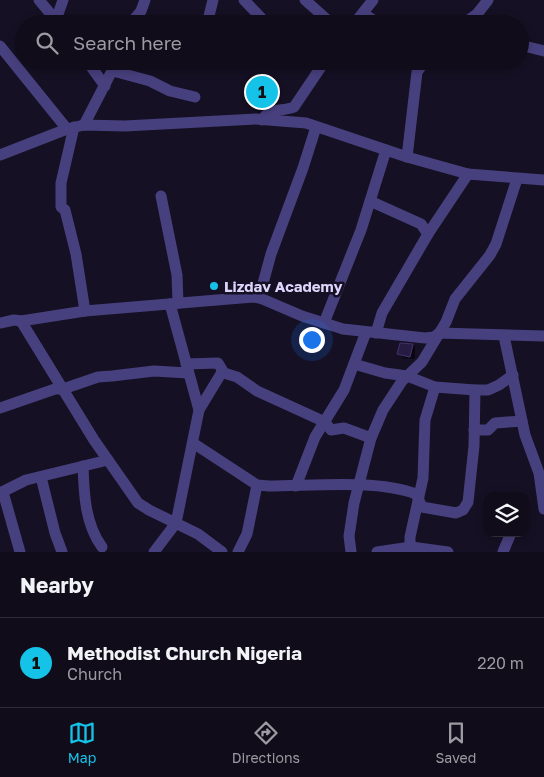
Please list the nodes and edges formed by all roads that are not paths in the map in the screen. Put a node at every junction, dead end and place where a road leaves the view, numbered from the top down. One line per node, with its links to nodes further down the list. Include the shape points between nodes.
1 (39, 0): 10 (street)
2 (63, 0): 11 (street)
3 (145, 0): 12 (street)
4 (213, 0): 13 (street)
5 (244, 0): 14 (street)
6 (305, 0): 15 (street)
7 (373, 0): 9 (street)
8 (488, 0): 17 (street)
9 (363, 13): 16 (street)
10 (52, 15)
11 (60, 15)
12 (138, 15)
13 (209, 15)
14 (258, 15)
15 (322, 15)
16 (366, 15)
17 (476, 15)
18 (0, 46): 21 (street)
19 (529, 47): 20 (street)
20 (544, 51)
21 (15, 62)
22 (22, 70): 33 (street)
23 (93, 70): 28 (street)
24 (113, 70): 28 (street)
25 (124, 70): 29 (street, via 170,91)
26 (318, 70): 30 (street)
27 (418, 70): 36 (street)
28 (105, 86): 33 (street)
29 (195, 97)
30 (294, 107): 31 (street, via 272,110); 32 (street)
31 (262, 120): 32 (street); 33 (street)
32 (311, 125): 34 (street); 43 (street, via 303,168 270,254)
33 (75, 127): 35 (street); 45 (street, via 61,183 61,207 65,210 76,254)
34 (386, 150): 36 (street); 41 (street)
35 (0, 155)
36 (407, 157): 37 (street)
37 (468, 174): 39 (street); 42 (street)
38 (542, 178): 39 (street)
39 (517, 179): 50 (street, via 496,244 455,299)
40 (161, 196): 44 (street, via 177,275)
41 (370, 201): 42 (street, via 421,224); 48 (street)
42 (428, 234): 49 (street)
43 (259, 298): 44 (street); 48 (street)
44 (174, 303): 45 (street); 54 (street)
45 (85, 310): 46 (street)
46 (21, 321): 47 (street); 59 (street)
47 (0, 322)
48 (324, 323): 49 (street)
49 (371, 332): 50 (street, via 425,338); 53 (street)
50 (439, 333): 51 (street); 57 (street, via 422,362)
51 (504, 336): 52 (street); 56 (street)
52 (544, 336)
53 (354, 364): 57 (street); 64 (street, via 344,390)
54 (187, 368): 55 (street, via 216,362); 59 (street, via 98,378); 62 (street)
55 (222, 372): 62 (street); 64 (street)
56 (513, 375): 60 (street, via 488,390); 63 (street)
57 (407, 376): 58 (street); 66 (street, via 383,410)
58 (435, 387): 60 (street); 77 (street, via 425,420 423,478)
59 (63, 389): 61 (street, via 54,389); 70 (street)
60 (475, 390): 65 (street)
61 (0, 408)
62 (199, 410): 67 (street)
63 (522, 421): 65 (street, via 495,423 488,430); 69 (street)
64 (325, 422): 66 (street, via 331,430 344,428); 74 (street)
65 (474, 430): 77 (street, via 468,502 463,510 456,513 422,507)
66 (371, 438): 75 (street)
67 (193, 443): 73 (street); 79 (street)
68 (544, 452): 69 (street)
69 (532, 454): 78 (street, via 539,473)
70 (108, 460): 71 (street); 79 (street, via 138,503)
71 (83, 466): 72 (street); 81 (street, via 86,506 94,536)
72 (41, 477): 76 (street, via 26,480); 84 (street)
73 (257, 485): 74 (street); 87 (street, via 246,534)
74 (296, 486): 75 (street)
75 (359, 486): 77 (street, via 400,489); 88 (street, via 350,536)
76 (2, 492): 83 (street)
77 (418, 497): 82 (street, via 410,536)
78 (544, 510)
79 (176, 523): 85 (street); 86 (street)
80 (509, 537): 91 (street)
81 (102, 546)
82 (411, 550): 89 (street); 90 (street)
83 (20, 552)
84 (62, 552)
85 (154, 552)
86 (222, 552)
87 (238, 552)
88 (351, 552)
89 (377, 552)
90 (448, 552)
91 (503, 552)

